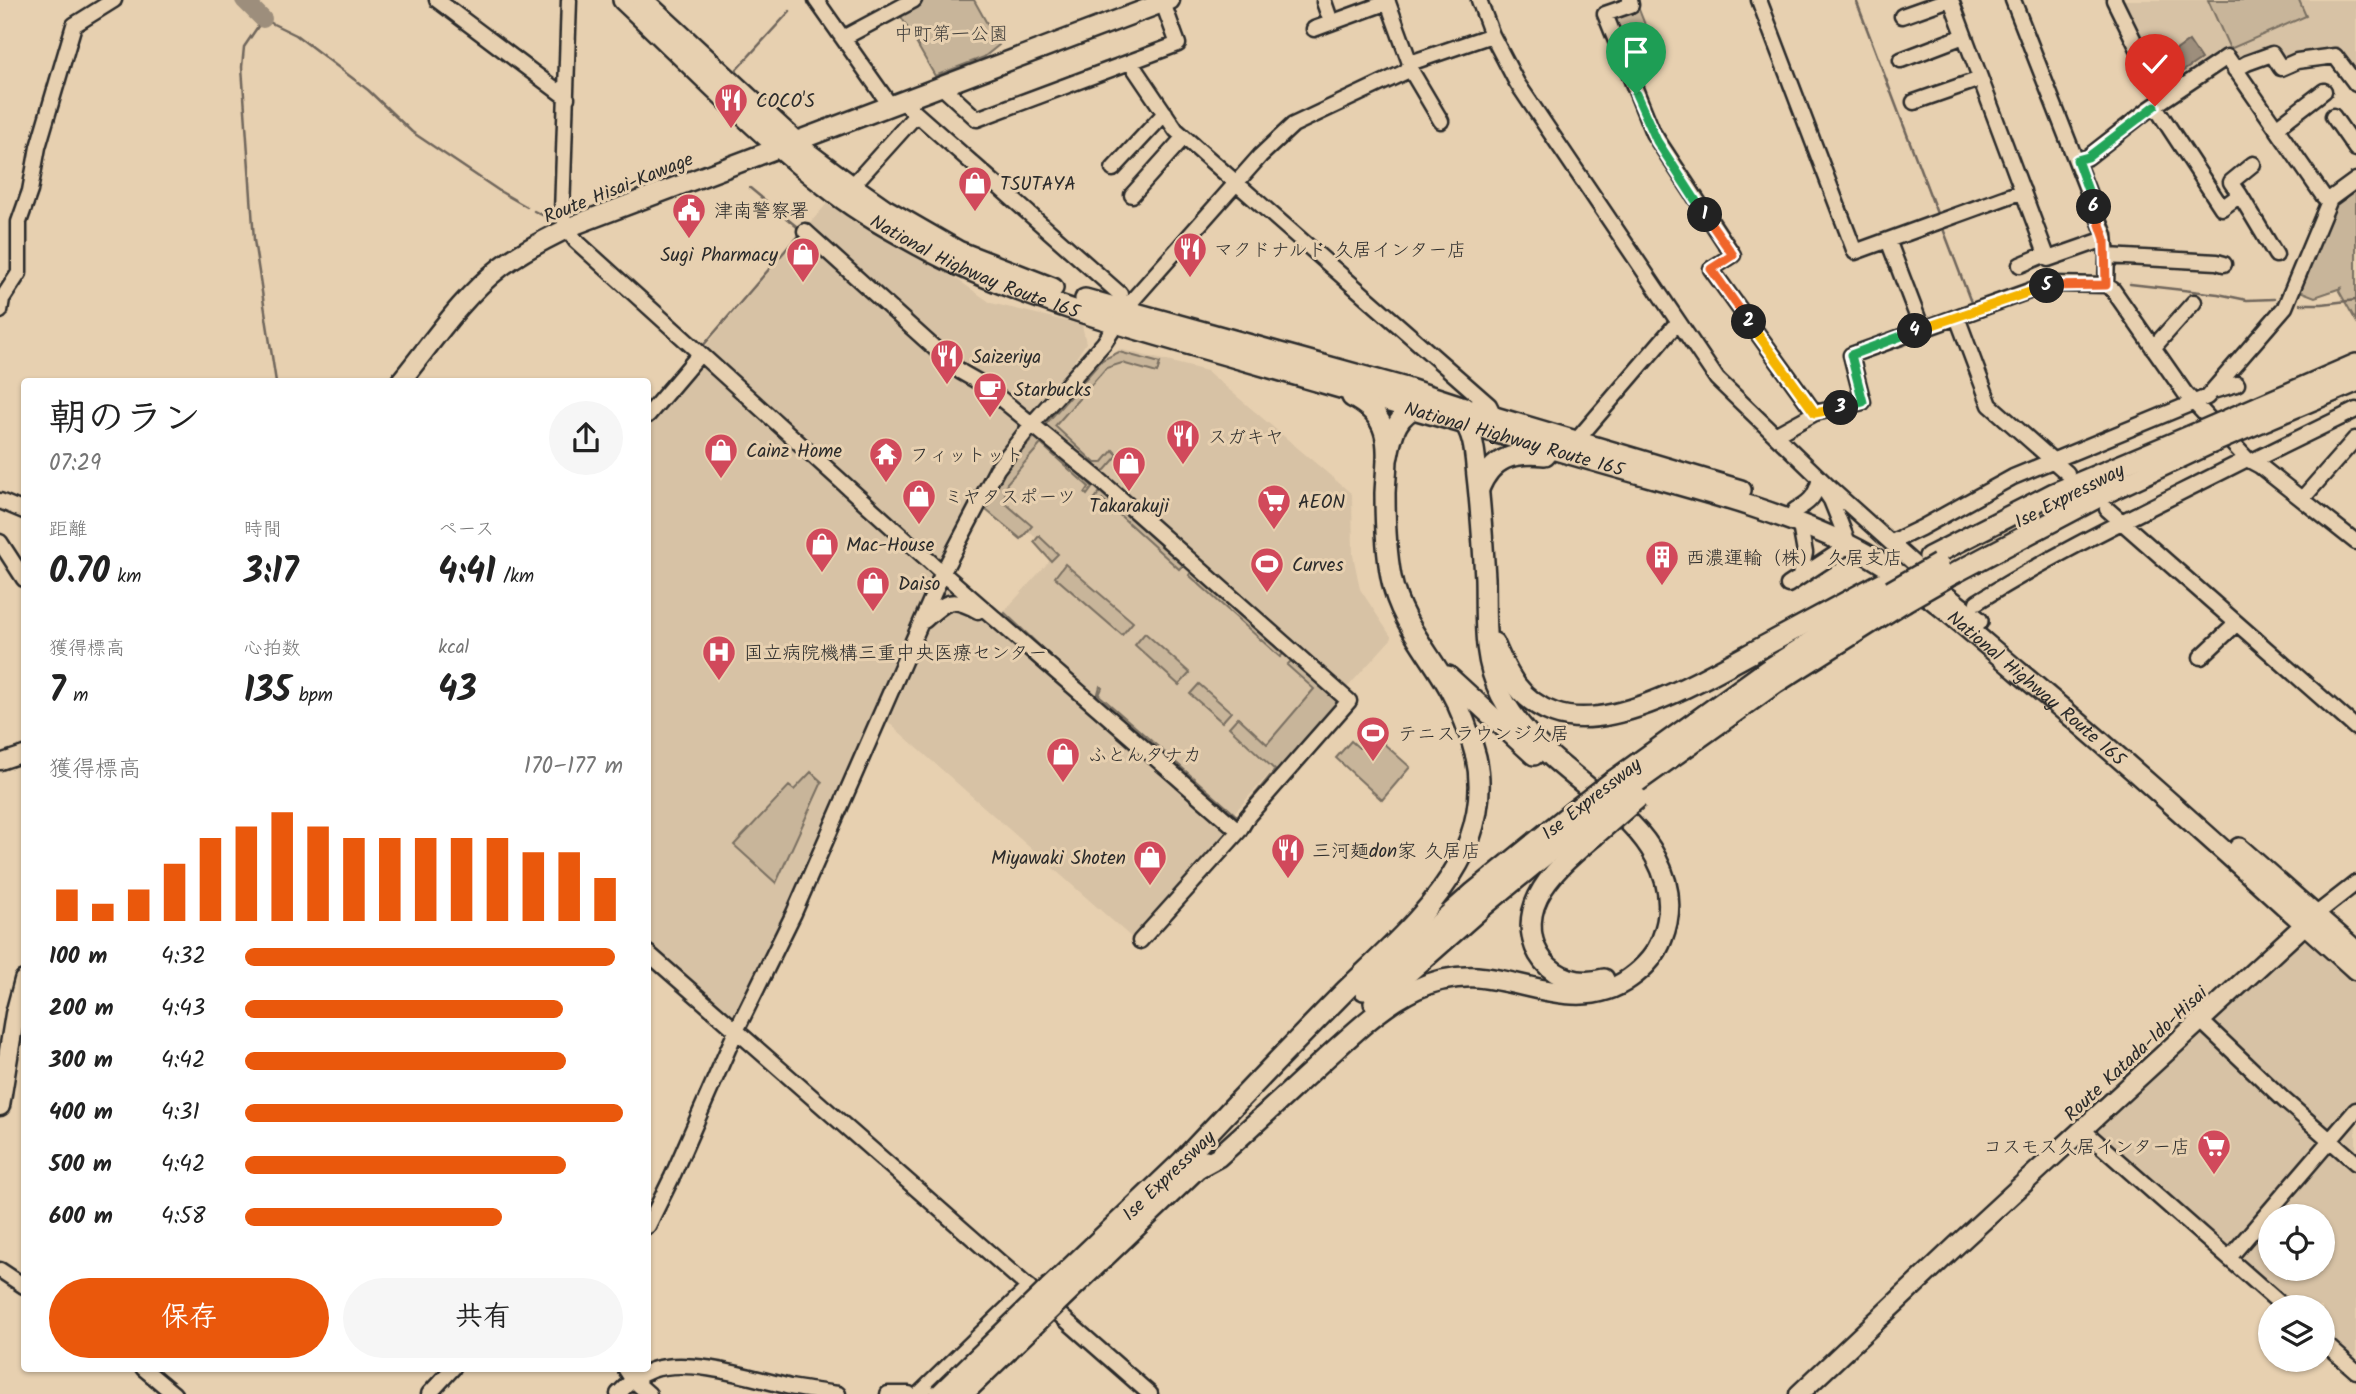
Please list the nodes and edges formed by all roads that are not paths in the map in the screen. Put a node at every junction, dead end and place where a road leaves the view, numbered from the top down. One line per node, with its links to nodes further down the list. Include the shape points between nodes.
1 (114, 0): 67 (street, via 75,25 19,222 19,273 2,299)
2 (437, 0): 33 (street)
3 (569, 0): 33 (street)
4 (623, 0): 43 (highway, National Highway Route 165)
5 (643, 0): 43 (highway, National Highway Route 165)
6 (816, 0): 23 (street)
7 (914, 0): 23 (street)
8 (1479, 0): 21 (street)
9 (1630, 0): 85 (street, via 1631,5 1605,15 1653,133 1733,255 1711,269)
10 (1759, 0): 58 (street, via 1855,252)
11 (1949, 0): 18 (street); 22 (street)
12 (2013, 0): 45 (street)
13 (2114, 0): 32 (street, via 2140,53)
14 (1166, 1): 17 (main road, Route Hisai-Kawage); 25 (street, via 1178,44)
15 (1387, 1): 19 (street); 26 (street)
16 (1324, 2): 19 (street)
17 (1134, 6): 30 (main road, Route Hisai-Kawage)
18 (1902, 16)
19 (1331, 22): 20 (street)
20 (1314, 29)
21 (1492, 35): 26 (street); 69 (street, via 1517,83)
22 (1964, 36): 24 (street); 28 (street)
23 (843, 38): 35 (street)
24 (1901, 60)
25 (1130, 62): 30 (street, via 977,119); 37 (street)
26 (1409, 65): 40 (street); 49 (street, via 1405,72 1293,125)
27 (2235, 70): 29 (street, via 2272,54 2281,68 2334,56); 32 (street, via 2227,57); 41 (street)
28 (1980, 79): 34 (street); 51 (street)
29 (2356, 84)
30 (941, 86): 35 (main road, Route Hisai-Kawage)
31 (2325, 92): 41 (street)
32 (2170, 95): 36 (street)
33 (567, 98): 55 (street, via 562,214)
34 (1914, 102)
35 (896, 103): 38 (street); 43 (main road, Route Hisai-Kawage)
36 (2155, 106): 45 (street, via 2088,157); 53 (street, via 2222,208)
37 (1165, 113): 42 (street); 46 (street)
38 (916, 115): 50 (street); 66 (street)
39 (2333, 116): 44 (street)
40 (1441, 121)
41 (2276, 128): 54 (street, via 2324,197)
42 (1184, 137): 49 (street); 52 (street)
43 (788, 144): 50 (highway, National Highway Route 165); 55 (main road, Route Hisai-Kawage); 66 (highway, National Highway Route 165, via 835,194 922,247 1020,291)
44 (2356, 149)
45 (2077, 160): 57 (street)
46 (1113, 169)
47 (2252, 171): 53 (street, via 2231,182)
48 (2356, 180): 54 (street)
49 (1236, 183): 66 (street); 86 (street, via 1489,405)
50 (852, 186): 66 (highway, National Highway Route 165, via 958,251)
51 (2023, 191): 58 (street); 59 (street)
52 (1132, 195)
53 (2240, 195): 60 (street)
54 (2330, 199): 78 (street, via 2285,307)
55 (567, 229): 72 (street); 75 (main road, Route Hisai-Kawage, via 517,256 482,284)
56 (805, 231): 88 (street, via 961,372)
57 (2105, 239): 59 (street, via 2048,259); 61 (street)
58 (1888, 240): 70 (street)
59 (2046, 254): 63 (street)
60 (2276, 255)
61 (2107, 256): 62 (street); 64 (street)
62 (2224, 264)
63 (2020, 265)
64 (2106, 285): 68 (street, via 2054,284); 71 (street)
65 (2194, 302): 71 (street)
66 (1120, 310): 74 (highway, National Highway Route 165); 79 (highway, National Highway Route 165); 88 (street, via 1104,343)
67 (0, 311)
68 (1957, 317): 70 (street); 94 (street, via 1990,405)
69 (1677, 323): 89 (street, via 1717,379); 91 (street)
70 (1922, 329): 85 (street, via 1851,355 1863,402)
71 (2153, 348): 80 (street)
72 (699, 355): 83 (street); 108 (street)
73 (2356, 363): 84 (highway, Ise Expressway)
74 (1258, 365): 81 (highway, National Highway Route 165); 92 (highway, via 1364,404 1378,416)
75 (403, 378)
76 (2356, 382): 84 (highway, Ise Expressway)
77 (2237, 384): 78 (street)
78 (2214, 390): 80 (street)
79 (1442, 400): 81 (highway); 86 (highway, National Highway Route 165); 87 (highway)
80 (2194, 403): 93 (street); 94 (street)
81 (1412, 409): 87 (highway, National Highway Route 165); 92 (highway, via 1393,431)
82 (2356, 410): 93 (street)
83 (651, 411)
84 (2263, 412): 112 (highway, Ise Expressway, bridge, via 2107,475)
85 (1815, 413): 89 (street)
86 (1495, 417): 91 (highway, National Highway Route 165)
87 (1465, 423): 91 (highway, National Highway Route 165, via 1534,445); 97 (highway, via 1474,446)
88 (1032, 424): 108 (street, via 997,470); 125 (street, via 1349,701)
89 (1775, 435): 96 (street)
90 (2355, 439): 98 (street)
91 (1580, 450): 97 (highway, via 1513,456 1491,467); 102 (highway, National Highway Route 165)
92 (1388, 456): 119 (highway, via 1385,494 1391,577 1412,634)
93 (2250, 460): 98 (street); 103 (street)
94 (2053, 461): 95 (street); 106 (street, via 2013,477)
95 (2067, 474)
96 (1825, 485): 102 (street); 104 (street); 106 (street)
97 (1479, 489): 116 (highway)
98 (2302, 499): 107 (street)
99 (0, 501): 101 (street)
100 (2107, 509): 103 (street)
101 (21, 510)
102 (1798, 517): 104 (highway, National Highway Route 165); 110 (street, via 1805,553)
103 (2123, 521): 113 (street); 117 (street)
104 (1847, 536): 110 (street); 113 (highway, National Highway Route 165, via 1885,551); 127 (highway, National Highway Route 165, via 1955,618)
105 (0, 542): 109 (street)
106 (1892, 542): 113 (street)
107 (2356, 542)
108 (943, 572): 114 (street); 115 (street)
109 (21, 574)
110 (1800, 576): 111 (street)
111 (1788, 585)
112 (1893, 592): 116 (highway, via 1676,692 1590,718 1554,713 1525,696 1508,676); 123 (highway, Ise Expressway, via 1776,683); 123 (highway, Ise Expressway, via 1757,677)
113 (1967, 603): 127 (highway, National Highway Route 165)
114 (998, 621): 115 (street, via 957,601 942,605); 125 (street)
115 (921, 623): 134 (street)
116 (1485, 623): 139 (highway, via 1488,661 1517,721 1625,817 1653,851 1669,894 1669,916 1660,945 1640,971 1600,993 1565,994 1475,977 1445,979 1416,989 1381,1010 1218,1157)
117 (2236, 624): 118 (street); 120 (street)
118 (2201, 657)
119 (1430, 658): 124 (highway, via 1505,730 1618,825 1649,867 1658,909 1647,946 1615,975 1581,982 1545,965 1534,944 1532,921 1534,907); 139 (highway, via 1464,720 1476,760 1479,794 1462,856 1418,918 1251,1086)
120 (2356, 729)
121 (21, 755): 122 (street)
122 (0, 762)
123 (1626, 789): 124 (highway, Ise Expressway, bridge)
124 (1582, 825): 139 (highway, Ise Expressway)
125 (1239, 831): 128 (street)
126 (2356, 883): 127 (street)
127 (2310, 919): 129 (highway, National Highway Route 165); 131 (highway, National Highway Route 165); 133 (main road, Route Katada-Ido-Hisai)
128 (1140, 940)
129 (2356, 951)
130 (651, 956): 134 (street)
131 (2356, 970)
132 (21, 991): 135 (main road)
133 (2201, 1021): 137 (main road, Route Katada-Ido-Hisai); 138 (street)
134 (736, 1031): 141 (street); 145 (street)
135 (0, 1106)
136 (2356, 1110): 138 (street)
137 (2083, 1130): 142 (street); 164 (main road, Route Katada-Ido-Hisai)
138 (2330, 1140): 140 (street); 142 (street)
139 (1191, 1163): 145 (highway, Ise Expressway)
140 (2356, 1163)
141 (651, 1220)
142 (2229, 1258): 146 (street)
143 (0, 1270): 144 (street)
144 (21, 1284)
145 (1046, 1292): 160 (street); 161 (highway, Ise Expressway, bridge); 162 (highway, Ise Expressway, bridge); 163 (street)
146 (2271, 1295)
147 (2335, 1352): 149 (street)
148 (651, 1369): 157 (street, via 682,1366 731,1371)
149 (2356, 1371)
150 (149, 1372): 153 (street)
151 (446, 1372): 154 (street)
152 (629, 1374): 155 (street); 156 (street)
153 (174, 1394)
154 (429, 1394)
155 (618, 1394)
156 (649, 1394)
157 (838, 1394)
158 (888, 1394): 159 (street)
159 (909, 1394)
160 (919, 1394)
161 (940, 1394)
162 (963, 1394)
163 (1150, 1394)
164 (1798, 1394)

